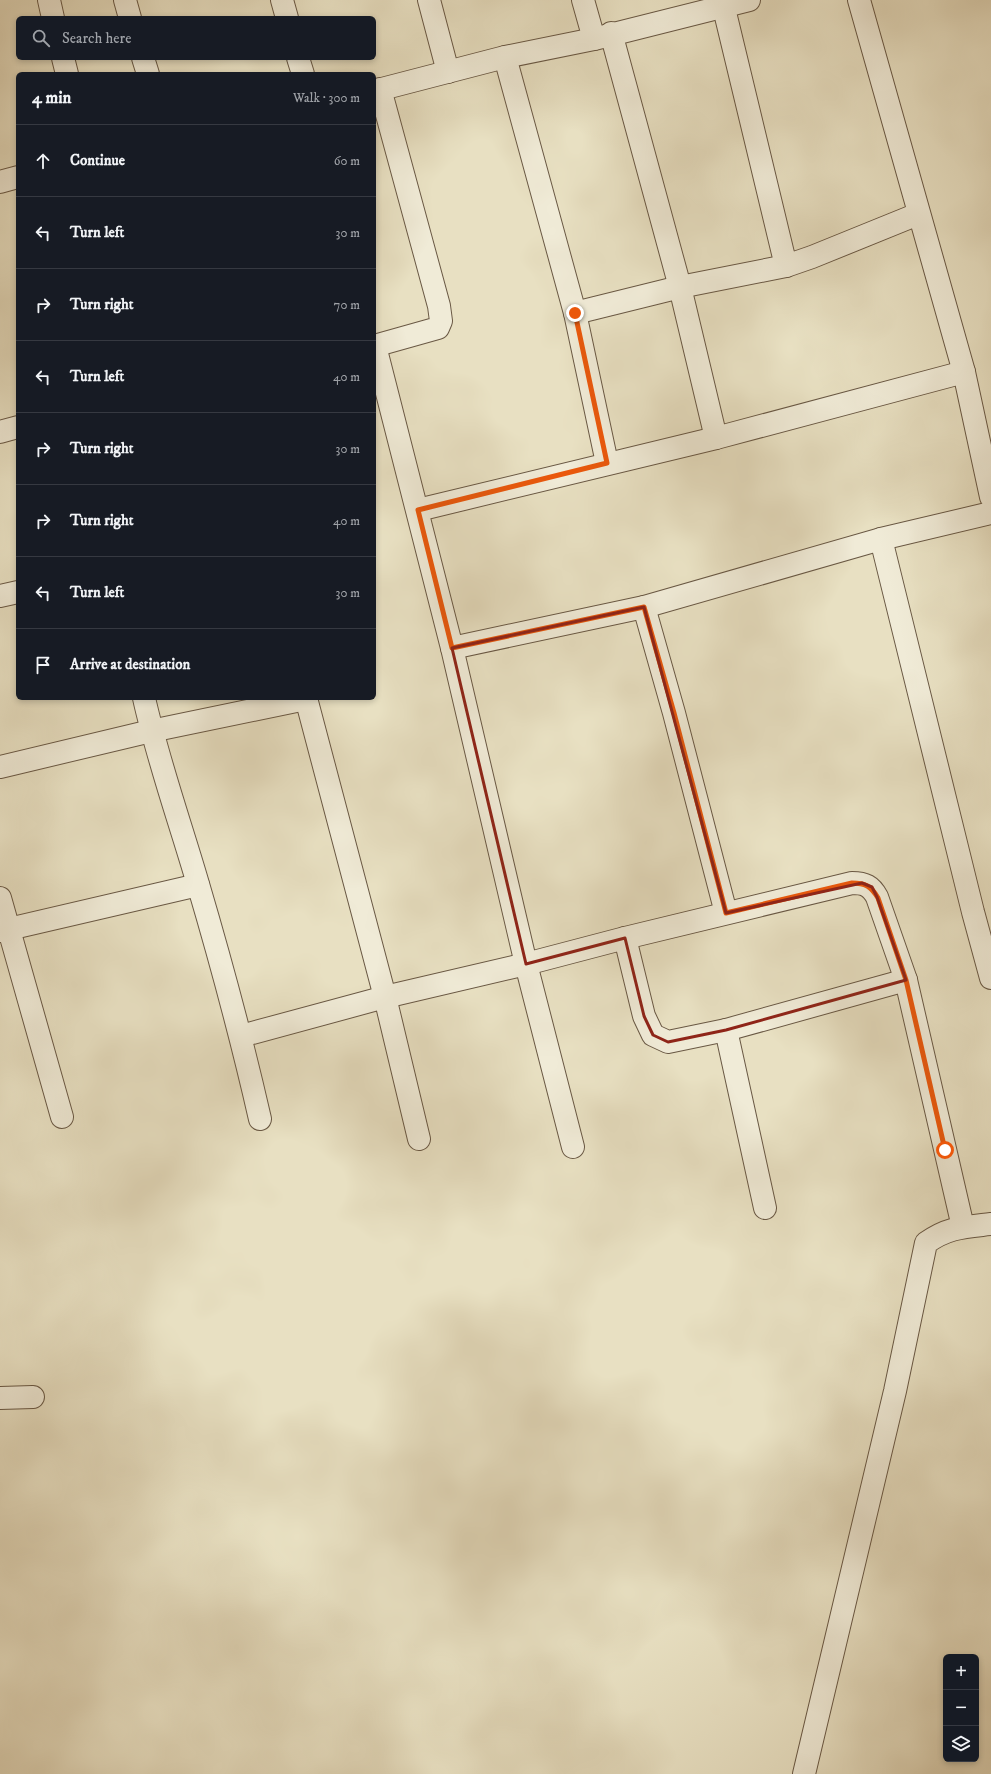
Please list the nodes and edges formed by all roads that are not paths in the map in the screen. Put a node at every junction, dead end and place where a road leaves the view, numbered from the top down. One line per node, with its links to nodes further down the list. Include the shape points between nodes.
1 (49, 0): 9 (street)
2 (125, 0): 10 (street)
3 (282, 0): 11 (street)
4 (429, 0): 20 (street)
5 (583, 0): 12 (street)
6 (749, 0): 8 (street)
7 (859, 0): 22 (street)
8 (723, 3): 12 (street); 23 (street)
9 (53, 16)
10 (129, 16)
11 (286, 16)
12 (602, 36): 13 (street); 24 (street)
13 (505, 57): 20 (street); 25 (street)
14 (64, 60): 17 (street)
15 (144, 60): 18 (street)
16 (299, 60): 19 (street)
17 (66, 72)
18 (147, 72)
19 (302, 72)
20 (448, 72): 21 (street)
21 (377, 90): 26 (street, via 439,306 441,321 438,328 428,333)
22 (918, 214): 23 (street); 28 (street)
23 (786, 266): 24 (street)
24 (680, 287): 25 (street); 31 (street)
25 (575, 313): 32 (street)
26 (376, 346)
27 (376, 353): 34 (street)
28 (964, 372): 31 (street); 33 (street)
29 (16, 428): 30 (street)
30 (0, 432)
31 (716, 438): 32 (street)
32 (607, 463): 34 (street)
33 (991, 497)
34 (418, 510): 40 (street)
35 (991, 513): 36 (street)
36 (881, 539): 39 (street); 52 (street)
37 (16, 592): 38 (street)
38 (0, 596)
39 (644, 607): 40 (street); 48 (street)
40 (452, 648): 51 (street)
41 (144, 700): 44 (street)
42 (297, 700): 44 (street)
43 (307, 700): 54 (street)
44 (151, 731): 45 (street); 46 (street)
45 (0, 768)
46 (198, 885): 49 (street); 56 (street)
47 (0, 898): 49 (street)
48 (726, 913): 50 (street); 53 (street, via 852,883 862,883 872,887 878,898)
49 (4, 930): 57 (street)
50 (625, 938): 51 (street); 55 (street, via 644,1016 653,1035 668,1042)
51 (526, 964): 54 (street); 60 (street)
52 (991, 978)
53 (906, 980): 55 (street); 63 (street)
54 (384, 997): 56 (street); 59 (street)
55 (726, 1030): 61 (street)
56 (241, 1036): 58 (street)
57 (62, 1117)
58 (260, 1119)
59 (419, 1139)
60 (573, 1147)
61 (765, 1208)
62 (991, 1224): 63 (street)
63 (963, 1227): 66 (street, via 940,1233 926,1243)
64 (33, 1396): 65 (street)
65 (0, 1398)
66 (804, 1774)

